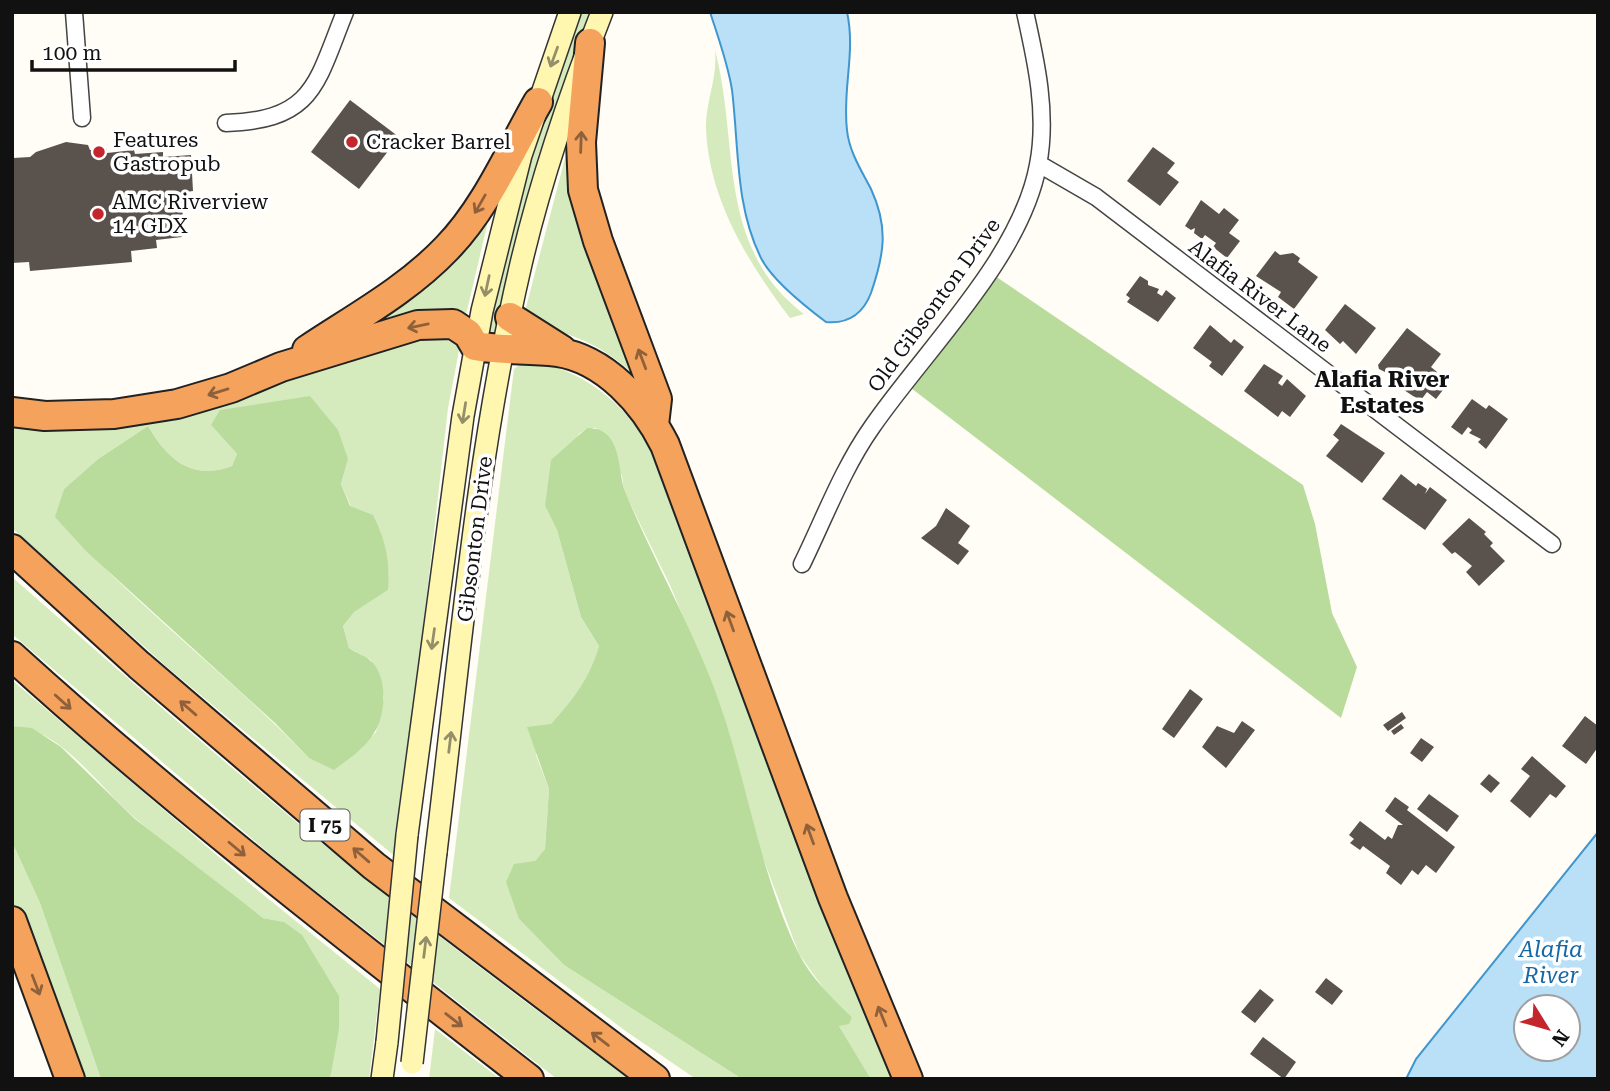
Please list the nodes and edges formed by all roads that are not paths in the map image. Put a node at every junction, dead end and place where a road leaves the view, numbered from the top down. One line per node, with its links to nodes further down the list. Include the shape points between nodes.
1 (74, 12): 8 (street)
2 (345, 12): 9 (street, via 320,73 301,102 266,120)
3 (570, 12): 7 (main road, Gibsonton Drive, one-way to 7)
4 (602, 12): 6 (main road, Gibsonton Drive)
5 (1025, 12): 10 (street, Old Gibsonton Drive, via 1041,98)
6 (590, 43): 11 (main road, Gibsonton Drive, via 538,200); 17 (highway, one-way to 6, via 657,399 583,190 580,142)
7 (538, 102): 12 (main road, Gibsonton Drive, one-way to 12, via 495,250); 15 (highway, one-way to 15, via 470,221 447,248 397,290)
8 (82, 118)
9 (226, 123)
10 (1038, 164): 18 (street, Alafia River Lane, via 1096,197); 20 (street, Old Gibsonton Drive, via 1023,216 989,271 870,429)
11 (510, 317): 13 (main road, Gibsonton Drive); 14 (highway)
12 (475, 346): 13 (highway); 15 (highway, one-way to 15, via 461,328 443,322); 25 (main road, Gibsonton Drive, one-way to 25, bridge, via 407,835)
13 (503, 351): 14 (highway); 23 (main road, Gibsonton Drive, one-way to 13, bridge, via 480,499)
14 (567, 354): 17 (highway, via 629,392)
15 (281, 367): 16 (highway, one-way to 16, via 188,401 127,412 45,416)
16 (12, 412)
17 (654, 425): 28 (highway, one-way to 17, via 833,898)
18 (1552, 544)
19 (12, 549): 27 (highway, I 75, one-way to 19, via 374,866 139,665)
20 (802, 564)
21 (12, 656): 26 (highway, one-way to 26, via 92,729 276,881)
22 (12, 921): 24 (highway, one-way to 24)
23 (411, 1071)
24 (70, 1079)
25 (382, 1079)
26 (529, 1079)
27 (655, 1079)
28 (908, 1079)

